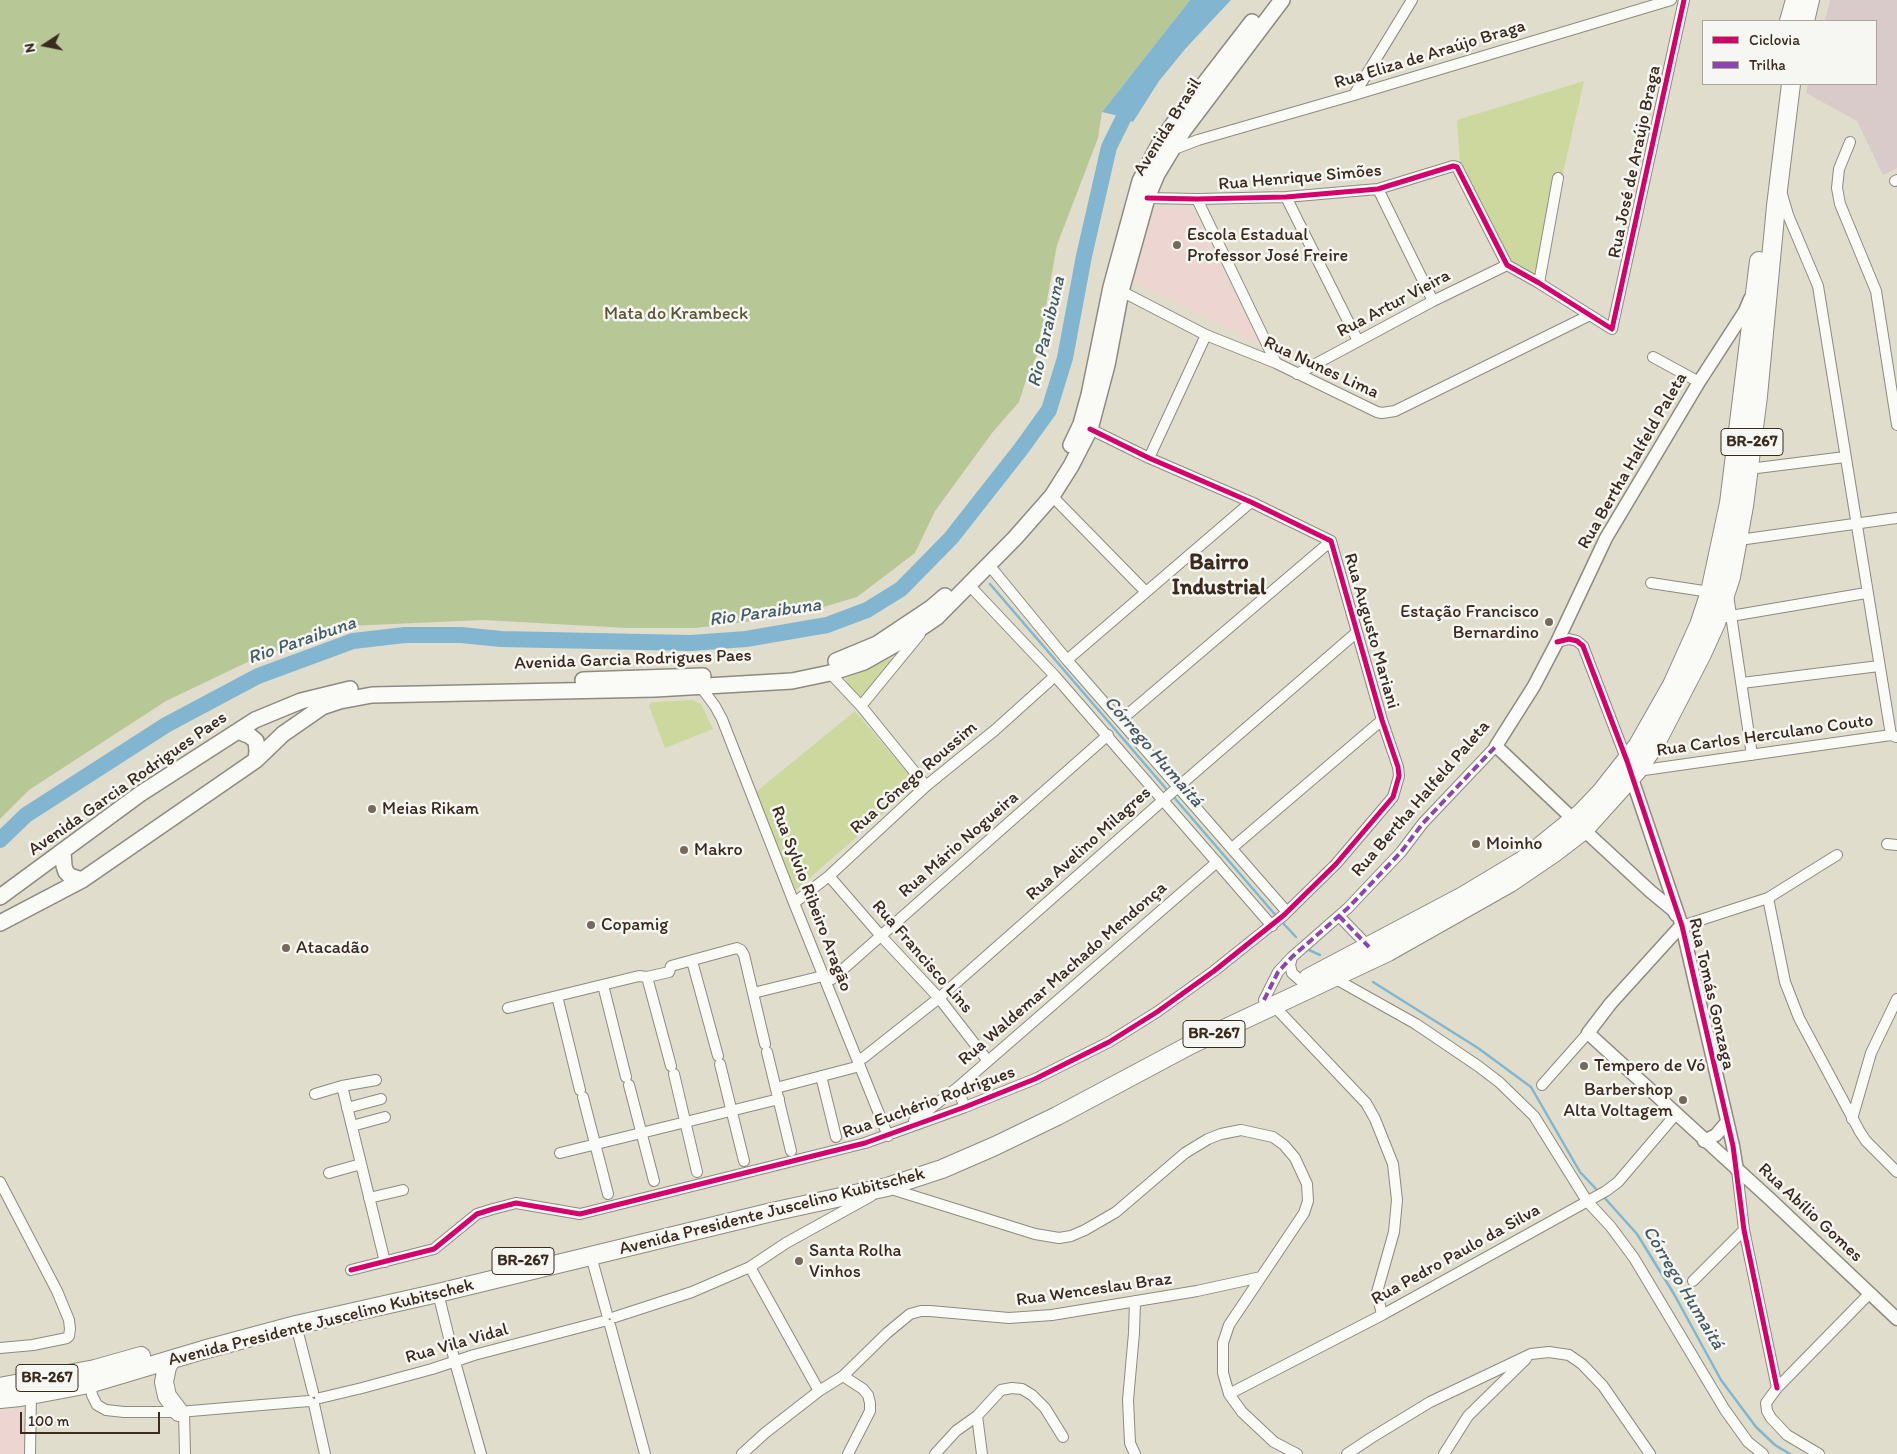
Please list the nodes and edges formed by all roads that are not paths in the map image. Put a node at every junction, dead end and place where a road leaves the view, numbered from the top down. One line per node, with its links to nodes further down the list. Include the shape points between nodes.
1 (1270, 0): 26 (main road, Avenida Brasil, via 1174,122 1146,168 1135,194)
2 (1282, 0): 13 (main road, Avenida Brasil)
3 (1412, 0): 12 (street)
4 (1671, 0): 12 (street, Rua Eliza de Araújo Braga)
5 (1684, 0): 28 (street, Rua José de Araújo Braga, via 1612,330)
6 (1796, 0): 8 (highway)
7 (1810, 0): 9 (highway)
8 (1789, 20)
9 (1805, 20)
10 (1779, 85): 25 (highway, Avenida Presidente Juscelino Kubitschek / BR-267)
11 (1791, 85): 22 (highway, Avenida Presidente Juscelino Kubitschek / BR-267, via 1779,184)
12 (1354, 95): 14 (street, Rua Eliza de Araújo Braga)
13 (1183, 131): 14 (street); 16 (main road, Avenida Brasil)
14 (1198, 140): 16 (street, Rua Eliza de Araújo Braga)
15 (1850, 142): 36 (street, via 1839,170 1840,204 1876,291)
16 (1172, 150): 20 (main road, Avenida Brasil)
17 (1558, 178): 24 (street)
18 (1378, 189): 19 (street, Rua Henrique Simões); 23 (street, Rua Henrique Simões, via 1452,166 1459,169); 27 (street)
19 (1286, 197): 21 (street, Rua Henrique Simões); 30 (street)
20 (1146, 198): 21 (street, Rua Henrique Simões); 26 (main road, Avenida Brasil)
21 (1197, 200): 33 (street)
22 (1782, 211): 38 (street, via 1818,286); 40 (highway, Avenida Presidente Juscelino Kubitschek / BR-267)
23 (1507, 266): 24 (street); 27 (street, Rua Artur Vieira)
24 (1539, 283): 28 (street)
25 (1756, 288): 35 (street, Rua Bertha Halfeld Paleta, via 1745,311); 51 (highway, Avenida Presidente Juscelino Kubitschek / BR-267)
26 (1116, 289): 29 (street, Rua Nunes Lima); 32 (main road, Avenida Garcia Rodrigues Paes); 37 (main road, Avenida Garcia Rodrigues Paes, via 1107,365)
27 (1433, 301): 30 (street, Rua Artur Vieira)
28 (1588, 316): 34 (street, Rua Nunes Lima, via 1388,413 1377,412)
29 (1206, 335): 33 (street, Rua Nunes Lima); 39 (street)
30 (1358, 341): 34 (street, Rua Artur Vieira)
31 (1653, 357): 35 (street)
32 (1096, 363): 37 (main road, via 1096,391 1087,424); 47 (main road, Avenida Garcia Rodrigues Paes, via 1080,424 1064,461)
33 (1276, 364): 34 (street, Rua Nunes Lima)
34 (1297, 374)
35 (1699, 382): 57 (street, Rua Bertha Halfeld Paleta, via 1606,538)
36 (1897, 425)
37 (1090, 429): 39 (street, Rua Augusto Mariani); 41 (main road, Avenida Garcia Rodrigues Paes)
38 (1845, 457): 40 (street); 44 (street)
39 (1149, 458): 42 (street, Rua Augusto Mariani)
40 (1749, 469): 45 (highway, Avenida Presidente Juscelino Kubitschek / BR-267)
41 (1052, 496): 48 (main road, Avenida Garcia Rodrigues Paes); 52 (street)
42 (1251, 502): 46 (street, Rua Augusto Mariani); 52 (street)
43 (1897, 518): 44 (street)
44 (1856, 524): 45 (street); 53 (street)
45 (1739, 540): 51 (highway, Avenida Presidente Juscelino Kubitschek / BR-267)
46 (1331, 541): 56 (street, Rua Augusto Mariani); 66 (street)
47 (998, 544): 50 (main road, via 992,556 972,576); 58 (main road, Avenida Garcia Rodrigues Paes, via 931,608)
48 (989, 565): 50 (main road, Avenida Garcia Rodrigues Paes); 59 (street)
49 (1651, 583): 51 (street)
50 (970, 586): 55 (main road, Avenida Garcia Rodrigues Paes); 62 (street)
51 (1718, 591): 54 (highway, Avenida Presidente Juscelino Kubitschek / BR-267); 74 (highway, Avenida Presidente Juscelino Kubitschek / BR-267, via 1672,685 1638,745)
52 (1146, 592): 59 (street)
53 (1866, 593): 54 (street); 60 (street)
54 (1723, 619): 64 (street); 74 (highway, Avenida Presidente Juscelino Kubitschek / BR-267, via 1655,745)
55 (931, 622): 61 (main road, Avenida Garcia Rodrigues Paes, via 873,658); 65 (street, Avenida Garcia Rodrigues Paes)
56 (1357, 632): 67 (street, Rua Augusto Mariani); 77 (street, Rua Avelino Milagres)
57 (1557, 642): 71 (street, Rua Bertha Halfeld Paleta); 74 (street, Rua Tomás Gonzaga, via 1569,639 1583,646)
58 (858, 653): 61 (main road, via 855,658 832,668); 63 (main road, Avenida Garcia Rodrigues Paes, via 796,672)
59 (1066, 660): 66 (street)
60 (1878, 666): 64 (street); 70 (street)
61 (830, 674): 63 (main road, Avenida Garcia Rodrigues Paes, via 792,681); 65 (street)
62 (1055, 676): 69 (street); 76 (street, Rua Cônego Roussim)
63 (699, 681): 68 (main road, Avenida Garcia Rodrigues Paes, via 350,689 301,701 254,720); 73 (main road, Avenida Garcia Rodrigues Paes, via 655,689 372,695 322,707 283,734); 90 (street, Rua Sylvio Ribeiro Aragão, via 722,719)
64 (1742, 683): 72 (street)
65 (861, 706): 76 (street)
66 (1121, 720): 77 (street)
67 (1382, 720): 75 (street, Rua Augusto Mariani, via 1398,767); 80 (street)
68 (238, 731): 73 (main road, via 256,741); 81 (main road, Avenida Garcia Rodrigues Paes, via 140,794)
69 (1108, 735): 78 (street); 96 (street, Rua Mário Nogueira)
70 (1894, 736): 72 (street, Rua Carlos Herculano Couto)
71 (1496, 746): 79 (street); 92 (street, Rua Bertha Halfeld Paleta)
72 (1752, 755): 74 (street, Rua Carlos Herculano Couto)
73 (256, 760): 86 (main road, Avenida Garcia Rodrigues Paes)
74 (1632, 770): 79 (highway, Avenida Presidente Juscelino Kubitschek / BR-267); 84 (street, Rua Tomás Gonzaga)
75 (1398, 783): 91 (street, Rua Euchério Rodrigues, via 1393,797 1336,864)
76 (926, 786): 85 (street, Rua Cônego Roussim)
77 (1177, 788): 78 (street, Rua Avelino Milagres); 80 (street)
78 (1165, 799): 83 (street); 107 (street, Rua Avelino Milagres)
79 (1579, 825): 87 (street); 97 (highway, Avenida Presidente Juscelino Kubitschek / BR-267, via 1509,869); 102 (highway, Avenida Presidente Juscelino Kubitschek / BR-267, via 1554,854 1510,883)
80 (1232, 848): 91 (street)
81 (64, 852): 86 (main road, via 66,872); 88 (main road, Avenida Garcia Rodrigues Paes)
82 (1837, 855): 89 (street)
83 (1217, 862): 94 (street); 112 (street, Rua Waldemar Machado Mendonça)
84 (1662, 865): 87 (street, via 1658,880); 95 (street, Rua Tomás Gonzaga)
85 (829, 876): 90 (street, Rua Cônego Roussim); 96 (street, Rua Francisco Lins)
86 (82, 880): 93 (main road, Avenida Garcia Rodrigues Paes)
87 (1642, 884): 95 (street, via 1673,910)
88 (0, 896)
89 (1768, 898): 95 (street); 128 (street, via 1790,999)
90 (794, 903): 101 (street, Rua Sylvio Ribeiro Aragão)
91 (1286, 914): 94 (street, Rua Euchério Rodrigues)
92 (1339, 916): 97 (street); 98 (street, Rua Bertha Halfeld Paleta)
93 (0, 923)
94 (1274, 925): 123 (street, Rua Euchério Rodrigues, via 1157,1012 1109,1042 1035,1079)
95 (1682, 926): 111 (street, via 1611,1003); 130 (street, Rua Tomás Gonzaga)
96 (881, 936): 101 (street, Rua Mário Nogueira); 107 (street, Rua Francisco Lins)
97 (1369, 947): 104 (highway, Avenida Presidente Juscelino Kubitschek / BR-267)
98 (1292, 957): 104 (street, via 1292,973); 109 (street, Rua Bertha Halfeld Paleta, via 1278,972)
99 (692, 961): 100 (street, via 671,966 669,972); 105 (street, via 737,948 741,950); 125 (street)
100 (647, 977): 103 (street); 129 (street)
101 (828, 978): 105 (street); 113 (street, Rua Sylvio Ribeiro Aragão)
102 (1334, 978): 104 (highway, Avenida Presidente Juscelino Kubitschek / BR-267); 153 (street, via 1416,1024 1499,1082 1534,1116)
103 (603, 985): 106 (street); 133 (street)
104 (1306, 985): 109 (highway, Avenida Presidente Juscelino Kubitschek / BR-267)
105 (753, 993): 118 (street)
106 (557, 996): 110 (street); 137 (street)
107 (939, 998): 112 (street, Rua Francisco Lins); 113 (street, Rua Avelino Milagres)
108 (1897, 999): 128 (street, via 1871,1053)
109 (1269, 1003): 148 (highway, Avenida Presidente Juscelino Kubitschek / BR-267, via 996,1146 942,1169); 165 (street, via 1366,1103 1376,1118 1393,1164 1398,1200 1394,1232 1377,1292); 173 (highway, Avenida Presidente Juscelino Kubitschek / BR-267, via 992,1137 882,1179 371,1296)
110 (508, 1008)
111 (1588, 1033): 116 (street); 126 (street, Rua Abílio Gomes)
112 (988, 1061): 119 (street, Rua Waldemar Machado Mendonça)
113 (861, 1062): 114 (street); 134 (street, Rua Sylvio Ribeiro Aragão)
114 (821, 1076): 118 (street); 135 (street)
115 (376, 1080): 117 (street)
116 (1542, 1085)
117 (342, 1086): 120 (street); 124 (street)
118 (776, 1088): 122 (street)
119 (957, 1088): 123 (street); 132 (street, Rua Waldemar Machado Mendonça)
120 (316, 1094)
121 (381, 1099): 124 (street)
122 (778, 1099): 125 (street); 138 (street)
123 (965, 1107): 132 (street, Rua Euchério Rodrigues)
124 (348, 1108): 131 (street)
125 (732, 1110): 129 (street); 140 (street)
126 (1676, 1114): 136 (street, Rua Abílio Gomes); 153 (street, Rua Pedro Paulo da Silva, via 1618,1182)
127 (386, 1117): 131 (street)
128 (1852, 1119): 145 (street, via 1866,1141)
129 (685, 1122): 133 (street); 144 (street)
130 (1727, 1122): 136 (street, via 1716,1135); 142 (street, Rua Tomás Gonzaga)
131 (352, 1126): 141 (street)
132 (906, 1128): 134 (street, Rua Euchério Rodrigues)
133 (642, 1133): 137 (street); 146 (street)
134 (888, 1136): 157 (street, Rua Euchério Rodrigues, via 580,1214 516,1203 500,1207 477,1214 434,1249)
135 (836, 1137)
136 (1704, 1140): 142 (street, Rua Abílio Gomes)
137 (596, 1143): 139 (street); 150 (street)
138 (791, 1151)
139 (560, 1153)
140 (744, 1161)
141 (361, 1164): 143 (street); 151 (street)
142 (1737, 1170): 155 (street, Rua Tomás Gonzaga); 163 (street, Rua Abílio Gomes)
143 (329, 1172)
144 (698, 1172)
145 (1897, 1172)
146 (654, 1181)
147 (0, 1182): 169 (street, via 57,1291 70,1325 66,1338 33,1346)
148 (887, 1187): 152 (highway, Avenida Presidente Juscelino Kubitschek / BR-267); 154 (street, Rua Vila Vidal); 160 (street, via 1035,1234 1058,1238 1085,1230 1116,1212 1185,1153 1208,1140 1241,1130 1264,1134 1284,1145 1295,1158 1309,1194 1304,1213)
149 (403, 1190): 151 (street)
150 (608, 1194)
151 (370, 1198): 157 (street)
152 (826, 1199): 154 (street, via 830,1207); 156 (highway, Avenida Presidente Juscelino Kubitschek / BR-267)
153 (1592, 1199): 165 (street, Rua Pedro Paulo da Silva); 199 (street, via 1634,1258 1737,1428)
154 (829, 1218): 158 (street, Rua Vila Vidal)
155 (1744, 1230): 161 (street); 176 (street, Rua Tomás Gonzaga)
156 (591, 1256): 162 (highway, Avenida Presidente Juscelino Kubitschek / BR-267); 166 (street)
157 (385, 1262): 159 (street, Rua Euchério Rodrigues)
158 (750, 1267): 166 (street, Rua Vila Vidal, via 692,1292); 177 (street)
159 (351, 1270)
160 (1261, 1277): 164 (street, Rua Wenceslau Braz); 178 (street, via 1229,1325 1223,1343 1223,1373)
161 (1693, 1281)
162 (438, 1293): 168 (highway, Avenida Presidente Juscelino Kubitschek / BR-267); 172 (street)
163 (1870, 1293): 167 (street, Rua Abílio Gomes); 176 (street)
164 (1135, 1301): 174 (street, Rua Wenceslau Braz, via 1073,1313 1009,1318 921,1311 902,1320); 194 (street, via 1128,1400 1130,1443)
165 (1382, 1315): 178 (street, Rua Pedro Paulo da Silva)
166 (609, 1319): 172 (street, Rua Vila Vidal); 189 (street)
167 (1897, 1319)
168 (296, 1325): 171 (highway, Avenida Presidente Juscelino Kubitschek / BR-267); 181 (street)
169 (0, 1348)
170 (1531, 1354): 196 (street, via 1430,1402); 197 (street, via 1468,1416); 198 (street, via 1561,1353 1582,1364 1603,1386)
171 (171, 1360): 173 (highway, Avenida Presidente Juscelino Kubitschek / BR-267); 182 (highway, via 164,1382 168,1396)
172 (455, 1362): 181 (street, Rua Vila Vidal); 188 (street)
173 (87, 1375): 175 (highway, Avenida Presidente Juscelino Kubitschek / BR-267); 179 (highway, Avenida Presidente Juscelino Kubitschek / BR-267); 182 (street, Rua Vila Vidal, via 94,1400 101,1408 124,1412)
174 (842, 1376): 177 (street, Rua Wenceslau Braz); 191 (street, via 862,1389 870,1403 870,1411)
175 (0, 1387)
176 (1777, 1388): 200 (street, via 1766,1403 1771,1418 1787,1435)
177 (819, 1391): 190 (street, Rua Wenceslau Braz)
178 (1229, 1394): 195 (street, via 1253,1424 1274,1442)
179 (31, 1395): 180 (highway, Avenida Presidente Juscelino Kubitschek / BR-267); 185 (street)
180 (0, 1399)
181 (314, 1399): 182 (street, Rua Vila Vidal); 187 (street)
182 (181, 1412): 186 (street)
183 (978, 1416): 184 (street, via 1001,1390 1022,1389 1045,1408); 192 (street, via 956,1431); 193 (street)
184 (1063, 1437)
185 (30, 1454)
186 (185, 1454)
187 (325, 1454)
188 (481, 1454)
189 (646, 1454)
190 (742, 1454)
191 (848, 1454)
192 (935, 1454)
193 (982, 1454)
194 (1135, 1454)
195 (1297, 1454)
196 (1348, 1454)
197 (1444, 1454)
198 (1650, 1454)
199 (1763, 1454)
200 (1819, 1454)

